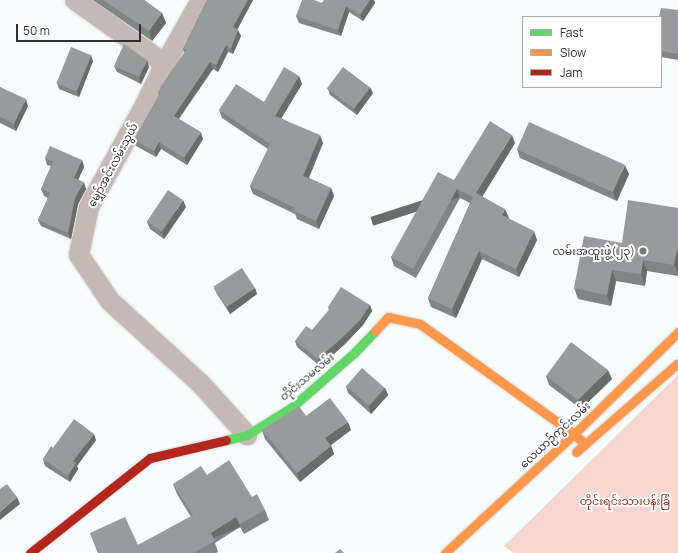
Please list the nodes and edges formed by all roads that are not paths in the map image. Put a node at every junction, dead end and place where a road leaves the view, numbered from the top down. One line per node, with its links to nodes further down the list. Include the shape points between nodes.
1 (75, 0): 3 (street)
2 (201, 0): 3 (street, မျှော်အင်းလမ်းသွယ်)
3 (165, 64): 7 (street, မျှော်အင်းလမ်းသွယ်, via 89,206 79,255 110,301 201,384)
4 (678, 332): 6 (street, လေယာဉ်ကွင်းလမ်း)
5 (678, 363): 8 (street)
6 (574, 434): 7 (street, တိုင်းသမလမ်း, via 420,324 388,317 354,353 292,407); 8 (street, တိုင်းသမလမ်း); 11 (street, လေယာဉ်ကွင်းလမ်း)
7 (247, 435): 10 (street, တိုင်းသမလမ်း, via 150,458)
8 (585, 444): 9 (street)
9 (567, 460)
10 (30, 553)
11 (445, 553)

